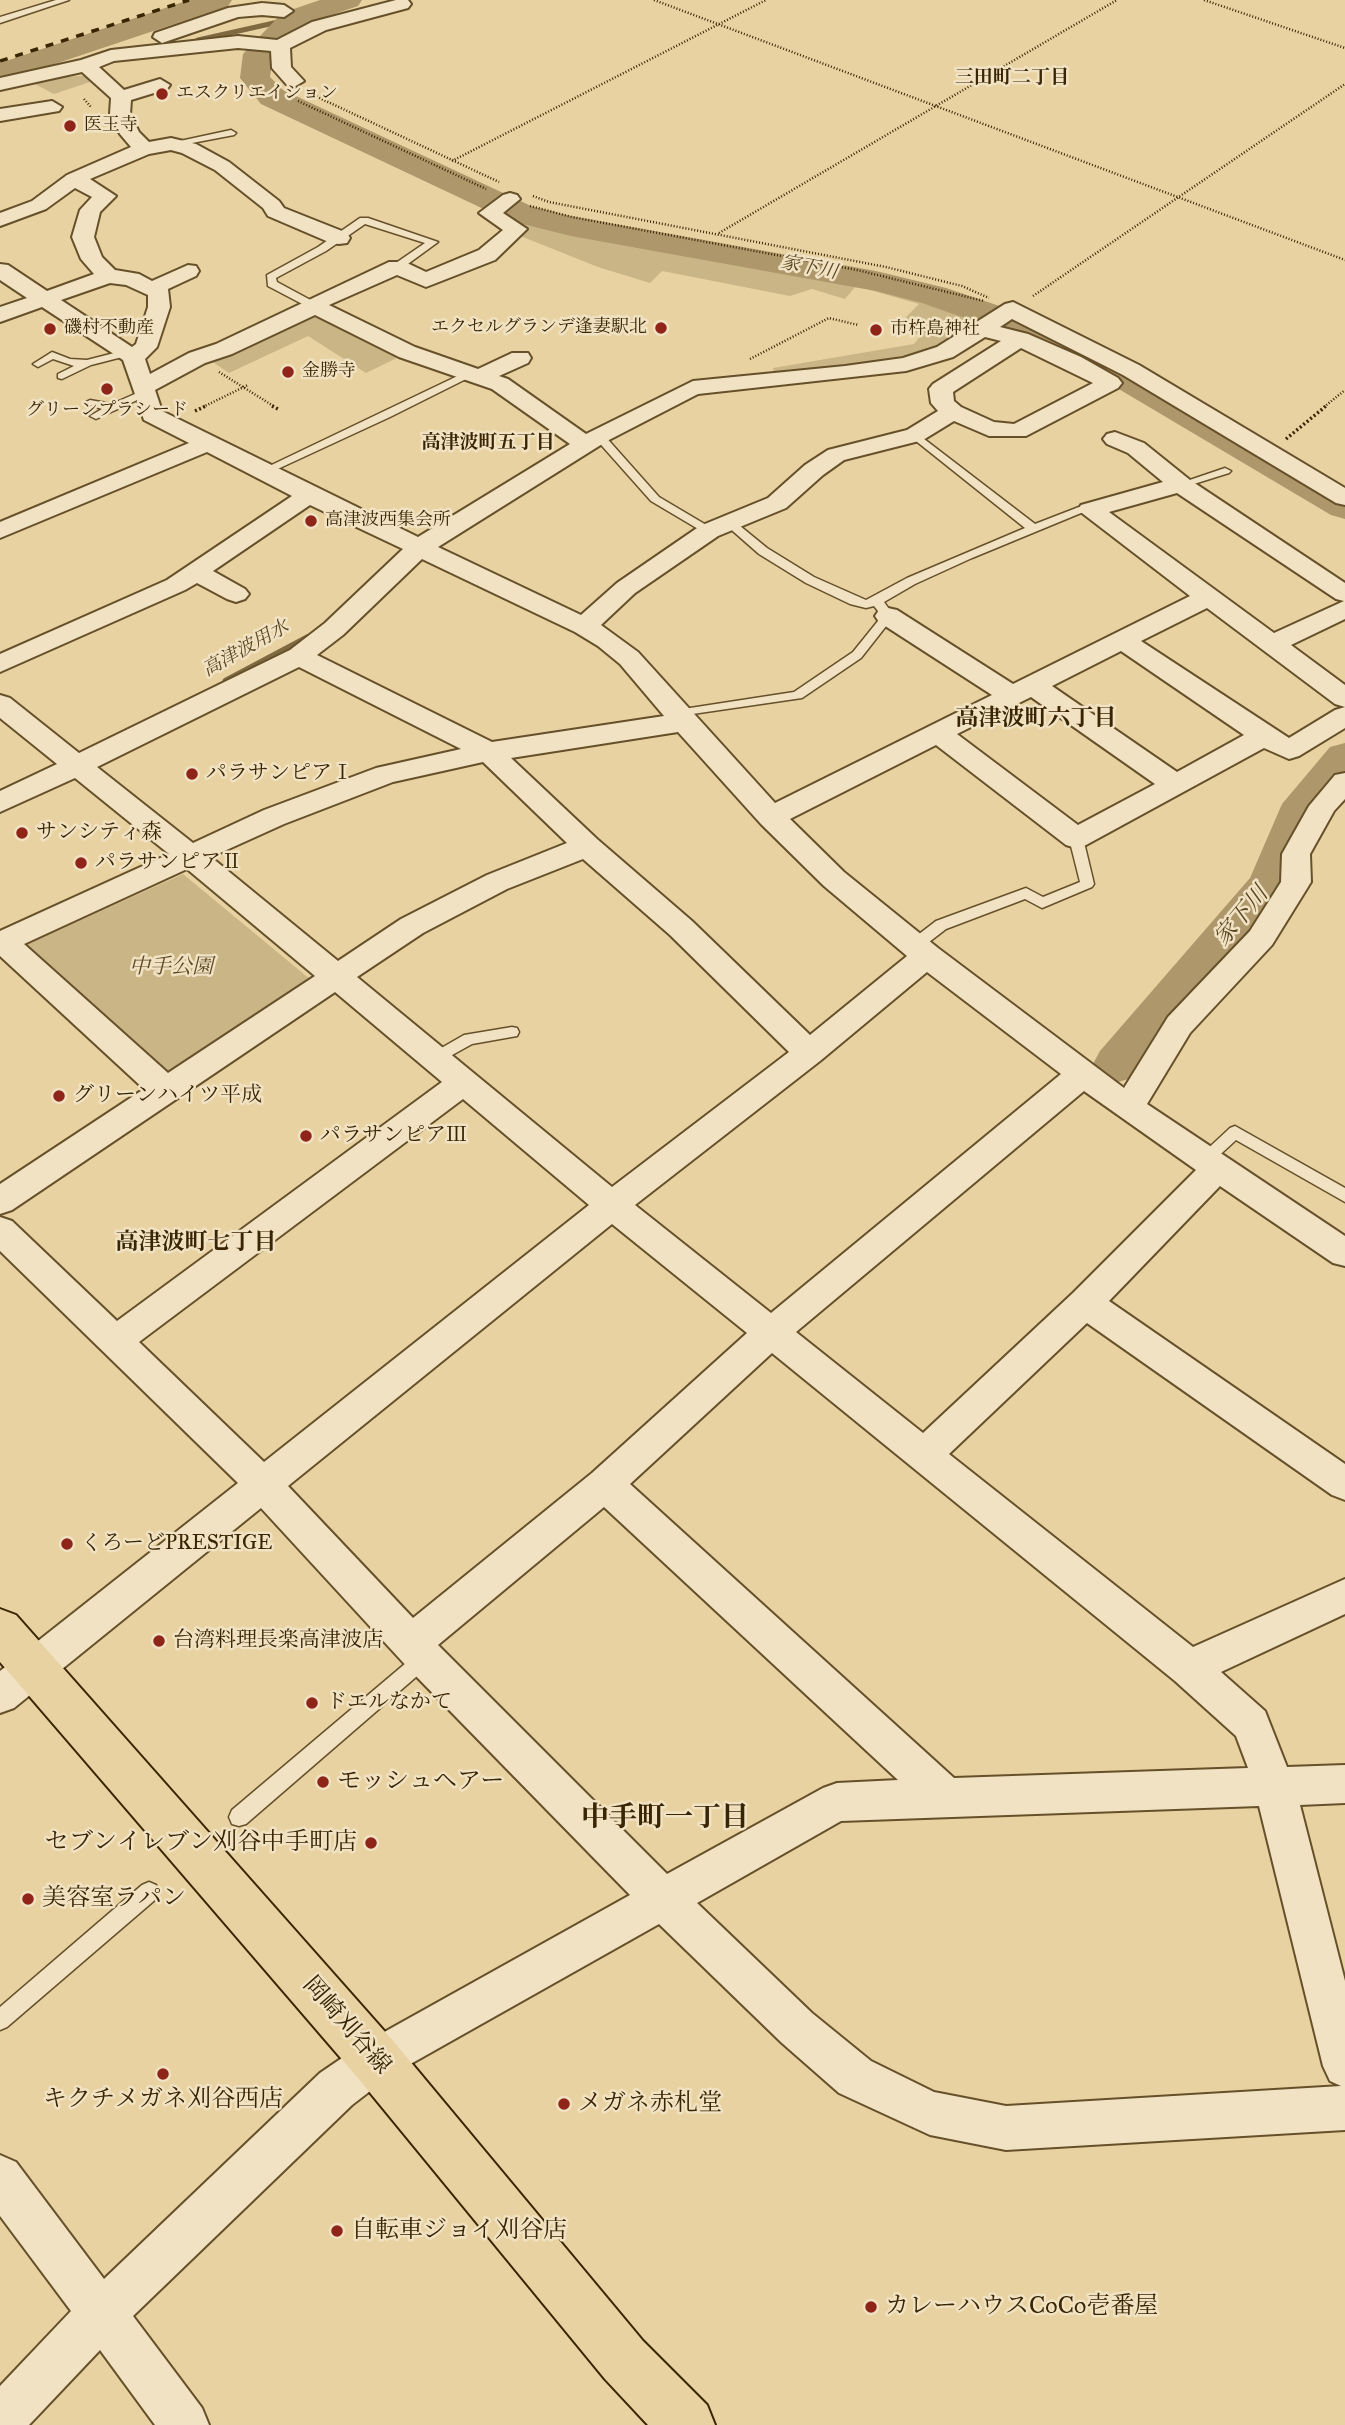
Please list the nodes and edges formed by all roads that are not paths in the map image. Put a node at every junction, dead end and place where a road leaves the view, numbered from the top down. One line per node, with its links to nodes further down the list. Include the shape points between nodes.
1 (65, 0): 5 (lane)
2 (380, 0): 6 (street, via 313,21)
3 (402, 4): 6 (street, via 319,26)
4 (284, 11): 7 (street, via 235,12)
5 (0, 20)
6 (284, 43): 7 (street); 11 (street, via 282,68)
7 (111, 56): 8 (street)
8 (86, 65): 9 (street); 12 (street)
9 (1, 81)
10 (160, 85): 12 (street)
11 (292, 90)
12 (121, 97): 17 (street, via 120,114)
13 (52, 107): 14 (street)
14 (0, 115)
15 (231, 133): 16 (lane)
16 (171, 144): 17 (street); 21 (street, via 222,166 275,212)
17 (144, 149): 18 (street)
18 (74, 179): 20 (street, via 39,205); 25 (street, via 106,196 90,210 83,237 92,259)
19 (512, 194): 22 (street, via 488,213 516,229 487,255 426,280)
20 (0, 220)
21 (339, 238): 22 (lane, via 363,220 433,242); 28 (lane, via 271,277 272,284)
22 (397, 267): 28 (street)
23 (0, 270): 27 (street)
24 (188, 271): 26 (street)
25 (108, 276): 26 (street, via 131,279); 27 (street)
26 (152, 289): 32 (street, via 159,292 159,307 146,348)
27 (44, 298): 29 (street); 32 (street)
28 (314, 306): 36 (street, via 382,341); 38 (street, via 197,358)
29 (0, 315)
30 (983, 329): 31 (street); 45 (street, via 944,352 906,364 693,388); 51 (street, via 1013,309 1130,370)
31 (1020, 339): 41 (street, via 941,389 943,403); 41 (street, via 1110,383 1018,431 989,429)
32 (129, 355): 34 (lane); 38 (street)
33 (520, 358): 36 (street)
34 (87, 363): 35 (lane, via 52,355); 37 (lane)
35 (38, 364)
36 (473, 375): 45 (street, via 500,384); 47 (lane)
37 (62, 376)
38 (143, 391): 40 (lane); 46 (street, via 152,415)
39 (90, 403): 40 (lane)
40 (111, 407): 42 (lane)
41 (953, 412): 43 (street)
42 (96, 416)
43 (915, 435): 53 (street, via 836,456 777,503); 54 (lane)
44 (1115, 439): 49 (street, via 1136,448)
45 (592, 440): 53 (lane, via 655,499); 56 (street)
46 (209, 443): 47 (street); 55 (street)
47 (265, 471): 50 (street)
48 (1225, 471): 49 (lane)
49 (1181, 485): 52 (street); 59 (street)
50 (309, 495): 56 (street); 57 (street)
51 (1345, 498)
52 (1090, 510): 54 (lane, via 1079,510); 60 (street)
53 (719, 527): 61 (lane, via 810,580 854,601); 63 (street, via 626,588)
54 (1034, 529): 61 (lane, via 911,580)
55 (0, 531)
56 (421, 547): 63 (street); 66 (street)
57 (196, 572): 58 (street); 67 (street)
58 (236, 594)
59 (1345, 594)
60 (1208, 598): 64 (street); 65 (street)
61 (882, 608): 68 (street); 72 (lane, via 857,655 798,695)
62 (1345, 609): 65 (street)
63 (584, 626): 72 (street, via 629,658)
64 (1122, 640): 68 (street); 74 (street)
65 (1273, 645): 69 (street)
66 (299, 656): 75 (street); 76 (street)
67 (0, 664)
68 (1022, 691): 73 (street); 78 (street)
69 (1345, 698)
70 (0, 704): 76 (street)
71 (1345, 716): 74 (street, via 1289,750)
72 (681, 718): 75 (street); 80 (street)
73 (938, 733): 80 (street); 81 (street)
74 (1264, 736): 78 (street)
75 (489, 752): 82 (street); 83 (street, via 386,774 274,817)
76 (77, 766): 79 (street); 83 (street)
77 (1345, 782): 93 (street, via 1323,806 1296,854 1296,882 1261,938 1180,1025)
78 (1176, 785): 81 (street)
79 (0, 803)
80 (771, 817): 85 (street, via 834,879)
81 (1076, 838): 85 (lane, via 1087,884 1042,903 1026,893 941,925)
82 (587, 846): 86 (street, via 473,894 412,926); 88 (street, via 681,928)
83 (191, 856): 84 (street); 86 (street)
84 (1, 942): 92 (street)
85 (921, 951): 88 (street); 90 (street)
86 (336, 976): 89 (street); 92 (street)
87 (512, 1032): 89 (lane, via 469,1039)
88 (809, 1054): 97 (street)
89 (436, 1058): 91 (street)
90 (1082, 1075): 93 (street); 101 (street)
91 (464, 1082): 97 (street); 102 (street)
92 (165, 1089): 96 (street)
93 (1128, 1108): 94 (street)
94 (1212, 1164): 95 (lane, via 1235,1132); 99 (street); 100 (street)
95 (1345, 1196)
96 (0, 1201)
97 (612, 1205): 101 (street); 104 (street)
98 (0, 1230): 102 (street)
99 (1345, 1253)
100 (1085, 1303): 103 (street); 106 (street)
101 (772, 1332): 103 (street); 105 (street)
102 (114, 1342): 104 (street)
103 (923, 1455): 110 (street)
104 (263, 1484): 109 (street); 111 (street)
105 (605, 1484): 109 (street); 114 (street)
106 (1345, 1484)
107 (1345, 1596): 110 (street)
108 (0, 1629): 111 (main road, 岡崎刈谷線)
109 (419, 1651): 115 (lane); 117 (street)
110 (1189, 1668): 113 (street, via 1251,1724)
111 (17, 1681): 119 (main road, 岡崎刈谷線)
112 (1345, 1784): 113 (street)
113 (1275, 1788): 114 (street); 120 (street)
114 (945, 1797): 117 (street, via 837,1802)
115 (239, 1817)
116 (149, 1892): 118 (lane)
117 (664, 1900): 119 (street); 121 (street, via 855,2077 930,2113 1006,2128)
118 (0, 2020)
119 (376, 2060): 123 (street, via 336,2089); 126 (main road, 岡崎刈谷線, via 624,2360)
120 (1345, 2066)
121 (1345, 2108)
122 (0, 2178): 123 (street)
123 (102, 2313): 124 (street); 125 (street)
124 (0, 2421)
125 (185, 2425)
126 (687, 2425)

